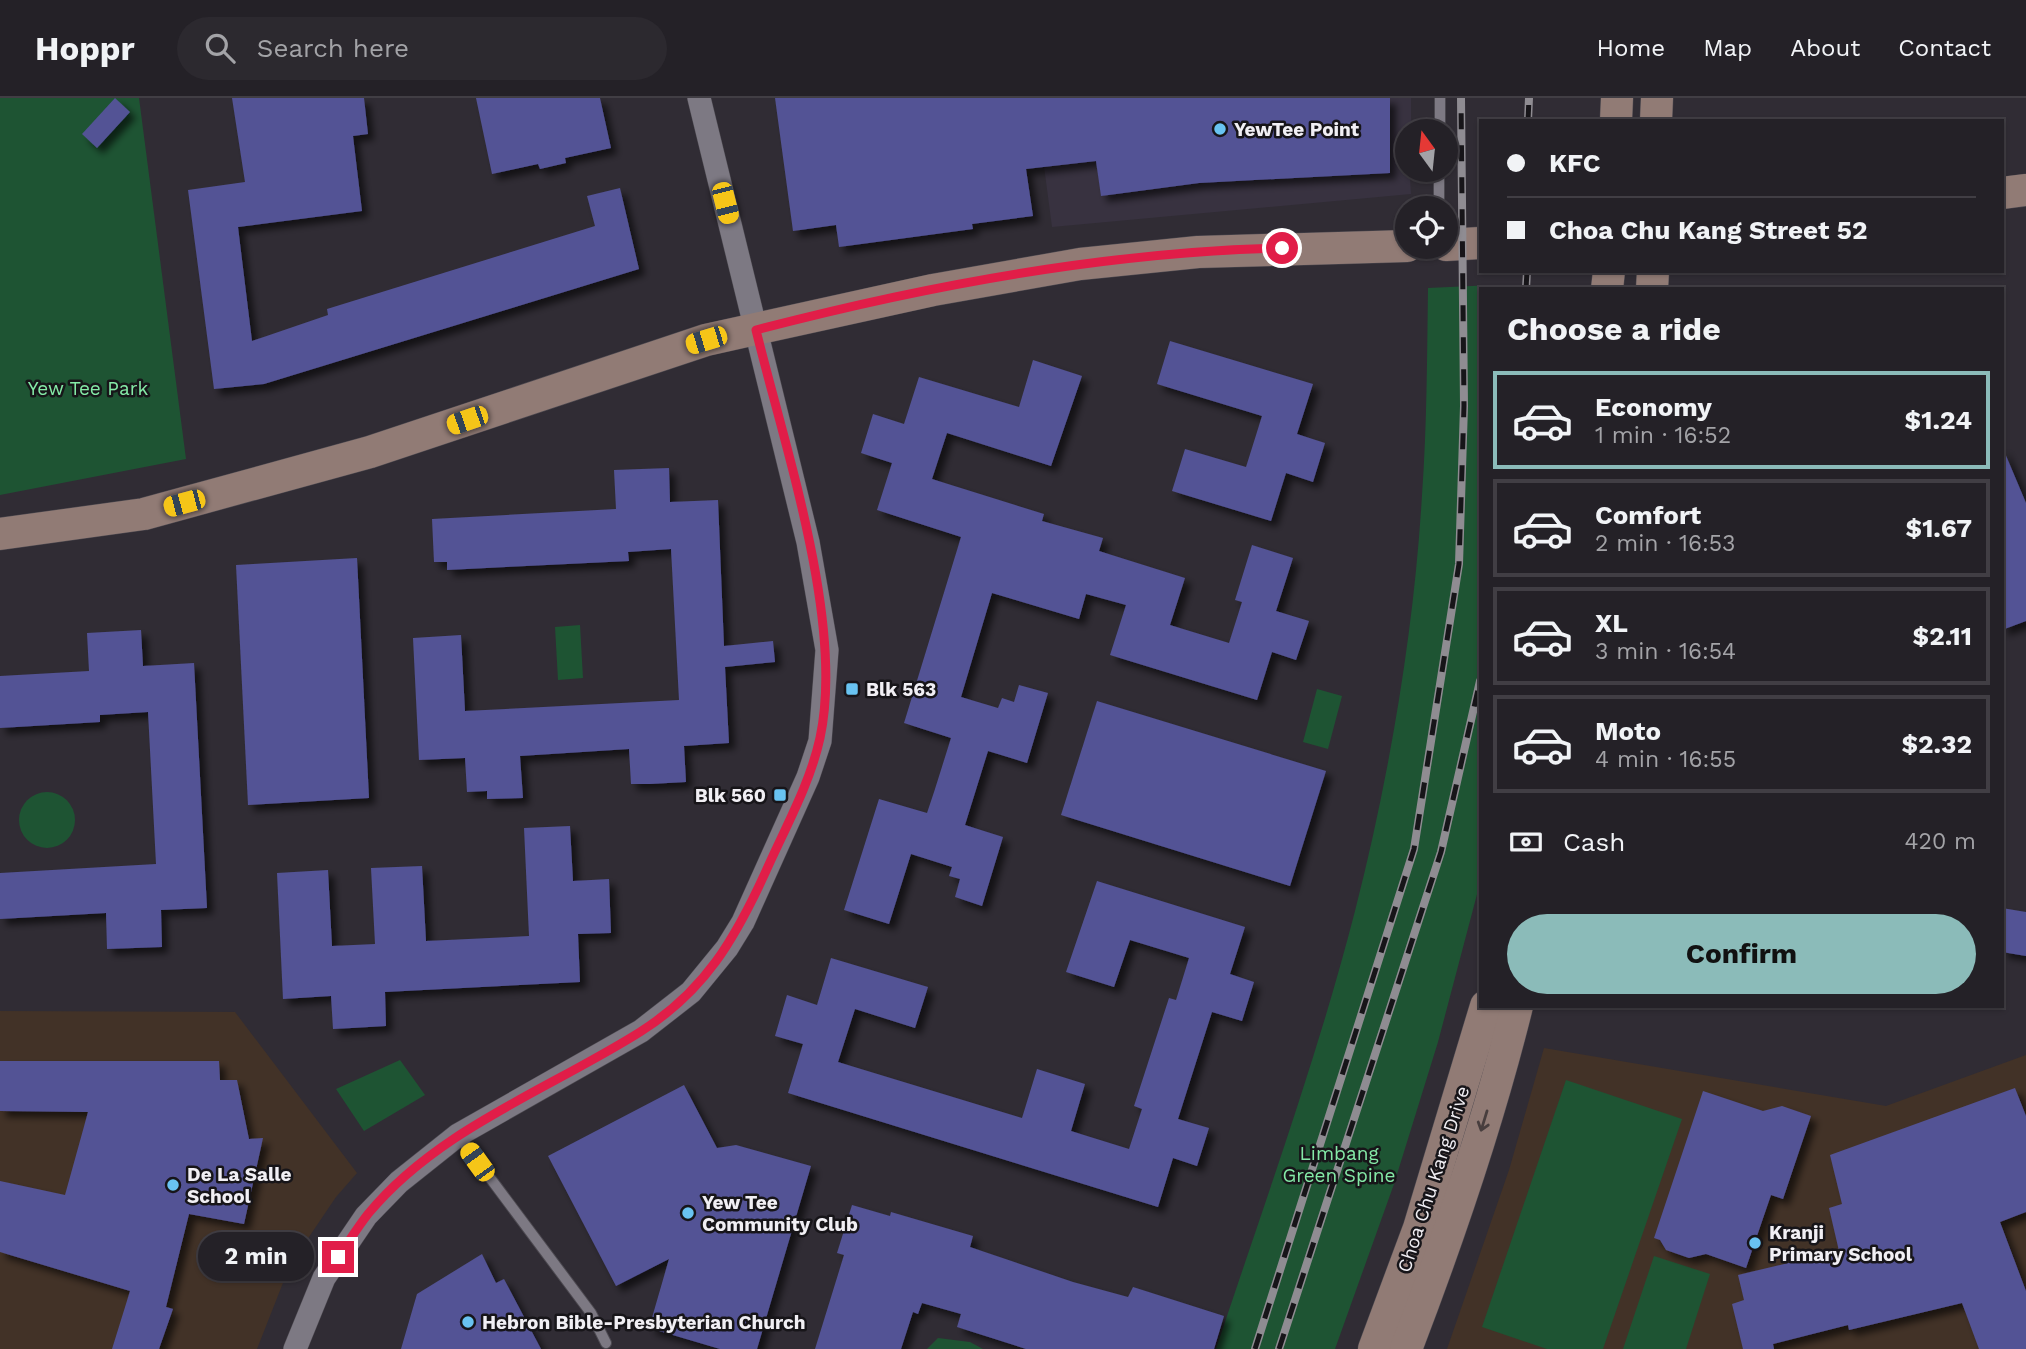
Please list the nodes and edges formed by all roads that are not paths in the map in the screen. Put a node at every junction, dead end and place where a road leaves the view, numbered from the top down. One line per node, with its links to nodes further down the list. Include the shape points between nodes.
1 (699, 98): 13 (street)
2 (1440, 98): 5 (lane)
3 (1617, 98): 6 (street)
4 (1657, 98): 7 (street)
5 (1440, 119)
6 (1616, 119)
7 (1656, 119)
8 (2026, 190): 9 (street)
9 (2004, 193)
10 (1479, 243): 11 (street)
11 (1458, 244)
12 (1395, 246): 13 (street, via 1249,249 1080,264 933,290)
13 (756, 330): 14 (street, via 618,367 394,444 261,483 144,514); 17 (street, via 808,542 827,650 824,717 808,777 743,922 691,992 641,1031)
14 (0, 534)
15 (1485, 1008): 20 (street, Choa Chu Kang Drive, via 1419,1228)
16 (1516, 1008): 21 (street, Choa Chu Kang Drive, one-way to 21, via 1447,1239)
17 (458, 1135): 18 (lane, via 591,1313); 19 (street, via 406,1176 366,1216 324,1278)
18 (606, 1343)
19 (295, 1349)
20 (1374, 1349)
21 (1406, 1349)

